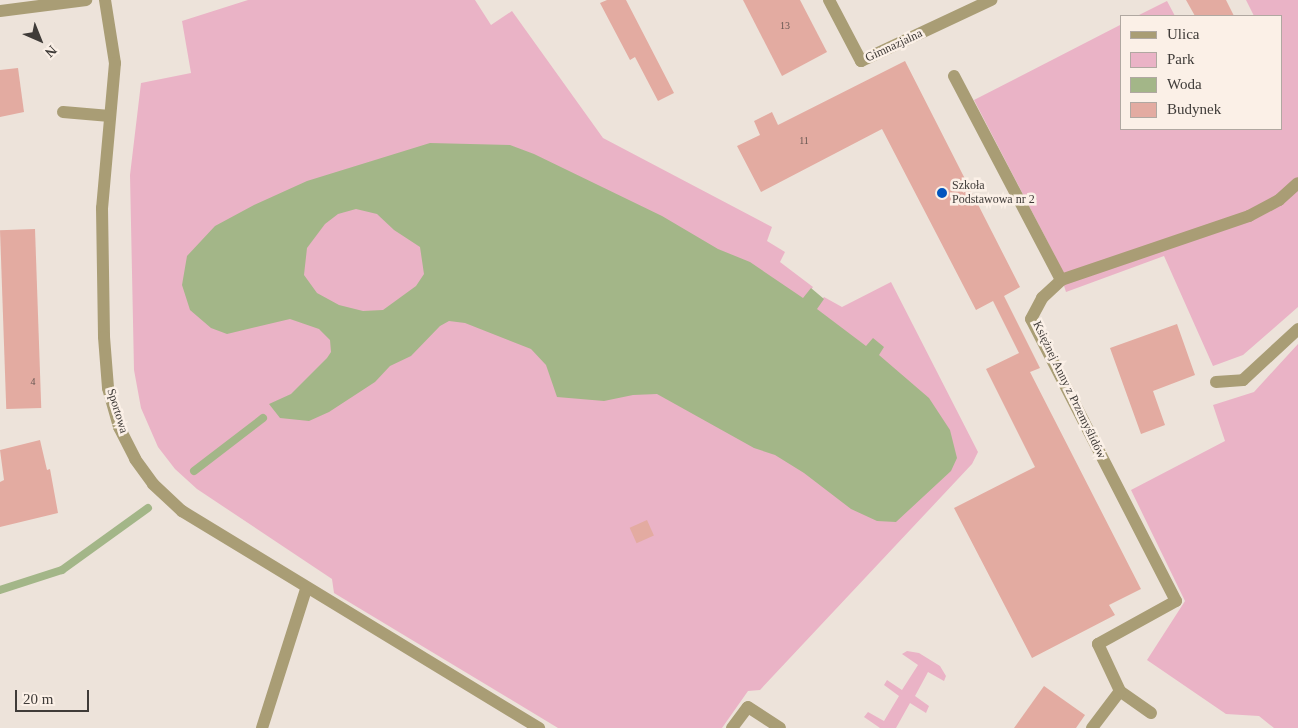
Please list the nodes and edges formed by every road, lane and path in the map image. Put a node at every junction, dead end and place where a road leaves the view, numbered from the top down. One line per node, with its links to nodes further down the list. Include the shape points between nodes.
1 (86, 0): 5 (street)
2 (105, 0): 8 (street, Sportowa, via 115,63)
3 (828, 0): 4 (street, Gimnazjalna, via 861,62)
4 (991, 0)
5 (0, 11)
6 (954, 76): 10 (street)
7 (63, 112): 8 (street)
8 (110, 116): 13 (street, Sportowa, via 102,208 104,337 108,388 119,427 153,484 182,511)
9 (1298, 183): 10 (street, Księżnej Anny z Przemyślidów, via 1279,200 1249,216)
10 (1061, 280): 14 (street, Księżnej Anny z Przemyślidów, via 1042,298 1031,319 1176,601 1098,644)
11 (1298, 330): 12 (street, via 1243,380)
12 (1216, 382)
13 (306, 589): 16 (street); 17 (street, Sportowa)
14 (1120, 691): 15 (street); 20 (street)
15 (1151, 713)
16 (262, 728)
17 (539, 728)
18 (732, 728): 19 (street, via 748,707)
19 (780, 728)
20 (1092, 728)

